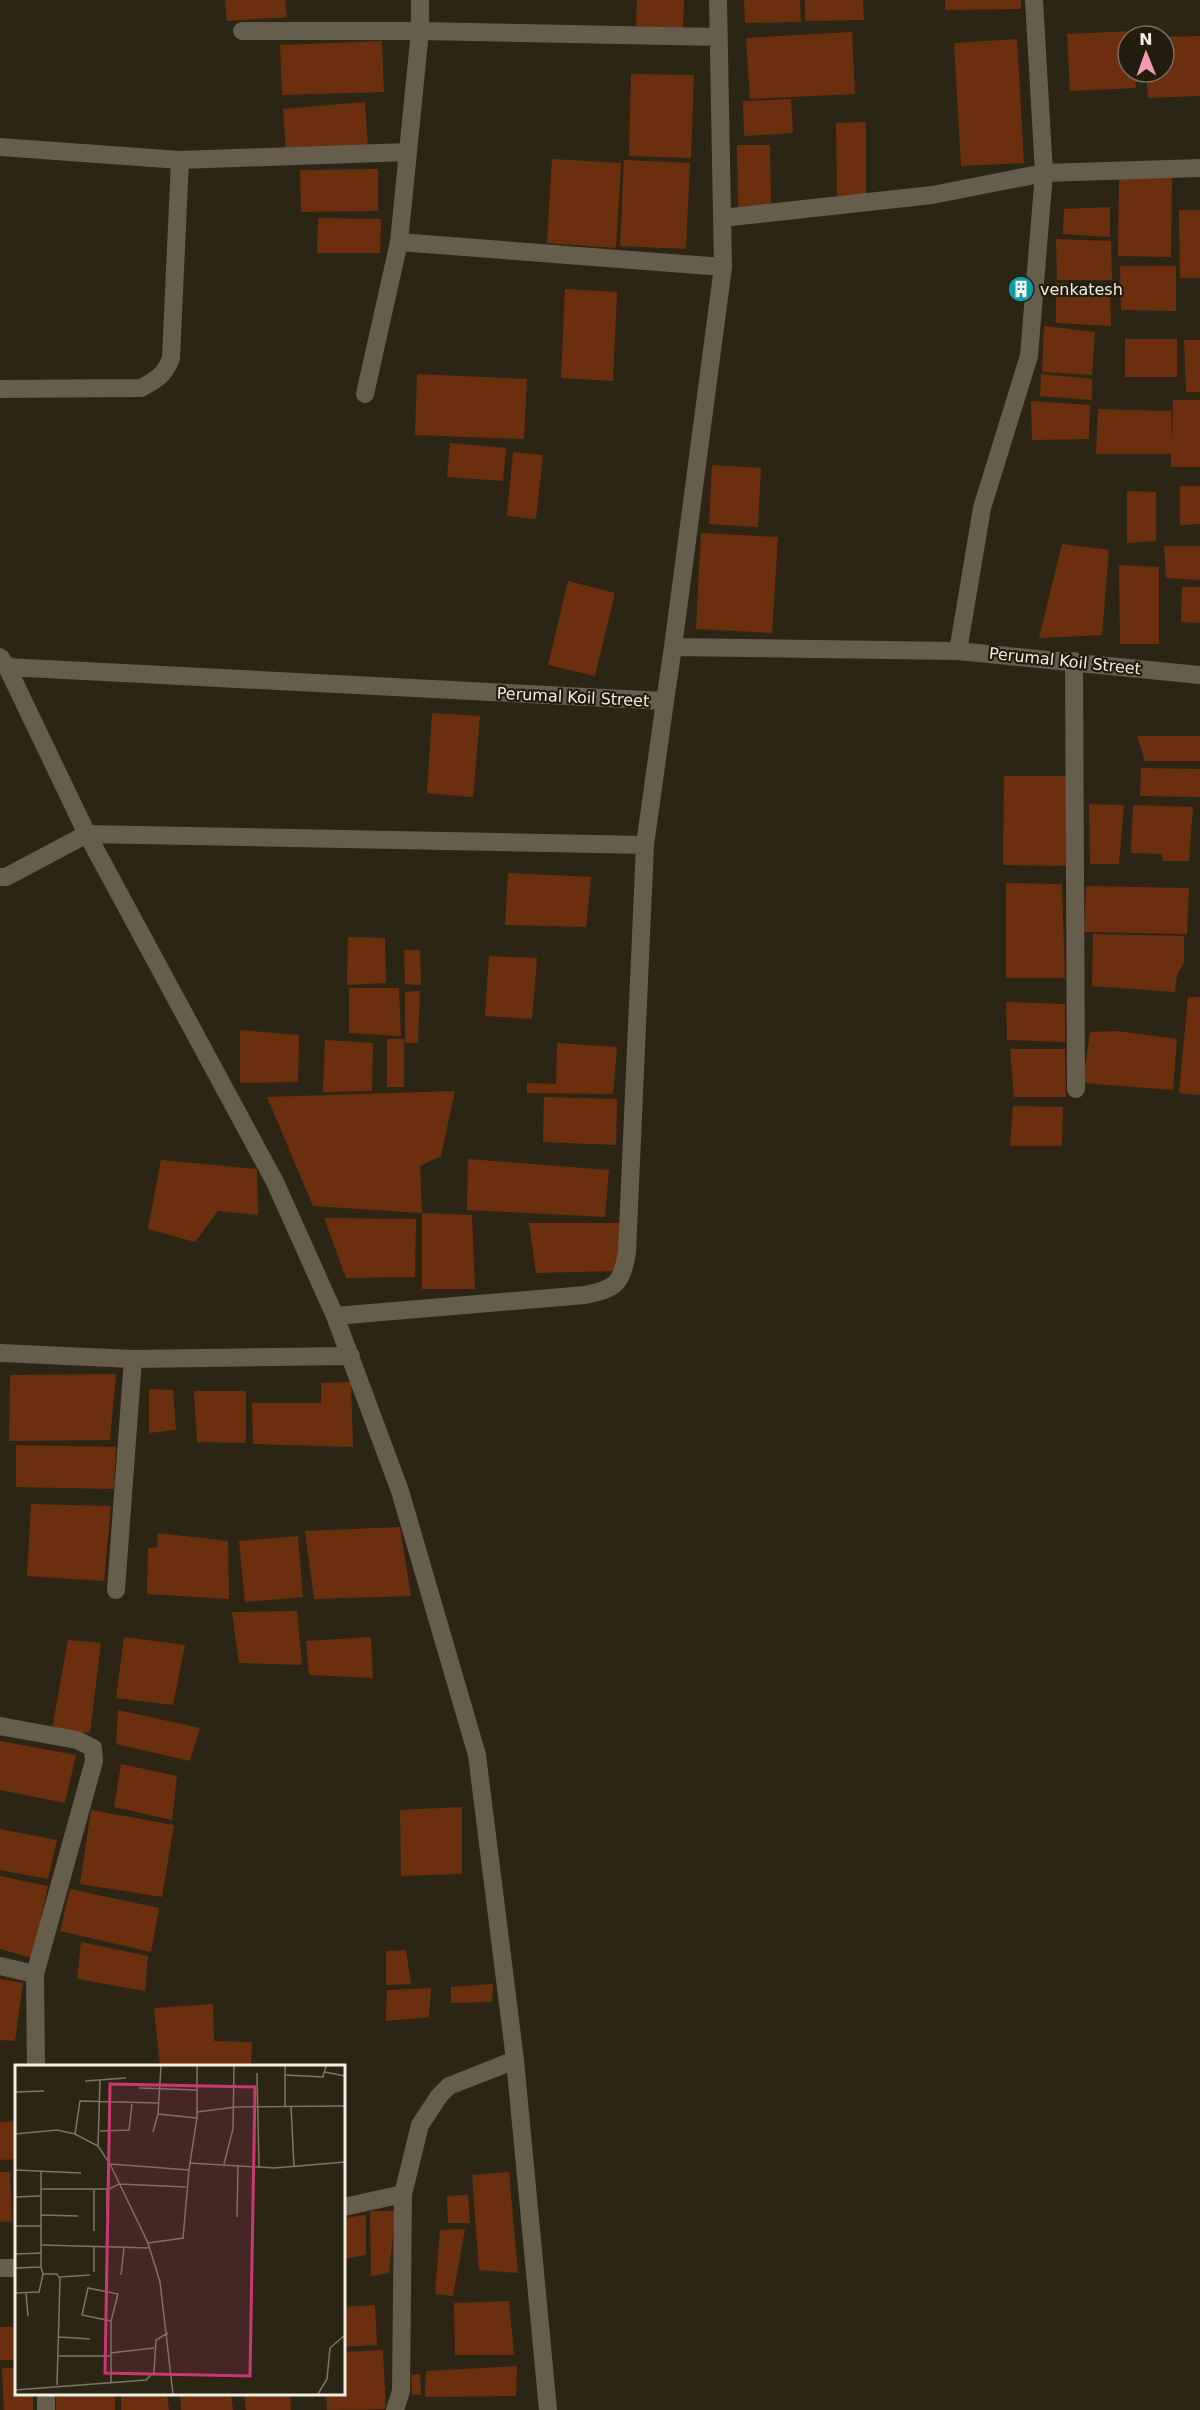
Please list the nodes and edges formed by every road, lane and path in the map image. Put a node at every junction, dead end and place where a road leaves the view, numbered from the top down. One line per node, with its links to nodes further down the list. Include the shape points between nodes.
1 (420, 0): 5 (street)
2 (718, 0): 6 (street)
3 (1034, 0): 11 (street)
4 (242, 31): 5 (street)
5 (420, 31): 6 (street); 8 (street)
6 (719, 37): 12 (street)
7 (0, 147): 9 (street)
8 (407, 152): 9 (street); 13 (street)
9 (180, 160): 15 (street, via 171,358 167,370 141,388)
10 (1200, 168): 11 (street)
11 (1044, 173): 12 (street, via 932,195); 18 (street, via 1029,356 982,508)
12 (722, 218): 14 (street)
13 (399, 242): 14 (street); 16 (street)
14 (723, 267): 17 (street)
15 (0, 389)
16 (365, 394)
17 (673, 646): 18 (street, Perumal Koil Street); 22 (street, Perumal Koil Street)
18 (958, 651): 19 (street, Perumal Koil Street)
19 (1074, 661): 21 (street, Perumal Koil Street); 26 (street)
20 (3, 662): 22 (street, Perumal Koil Street); 23 (street)
21 (1200, 675)
22 (665, 701): 24 (street)
23 (87, 834): 24 (street); 25 (street); 27 (street, via 275,1182)
24 (645, 845): 27 (street, via 623,1274 606,1291 585,1295)
25 (0, 877)
26 (1076, 1089)
27 (335, 1316): 29 (street)
28 (0, 1353): 30 (street)
29 (351, 1356): 30 (street); 35 (street, via 400,1491 477,1755)
30 (133, 1359): 31 (street)
31 (116, 1590)
32 (0, 1726): 34 (street, via 77,1740 93,1748 94,1761)
33 (0, 1966): 34 (street)
34 (35, 1974): 36 (street)
35 (515, 2060): 37 (street, via 449,2086 439,2096 420,2125); 40 (street)
36 (36, 2065)
37 (404, 2194): 38 (street); 39 (street, via 401,2391)
38 (345, 2207)
39 (395, 2410)
40 (548, 2410)

